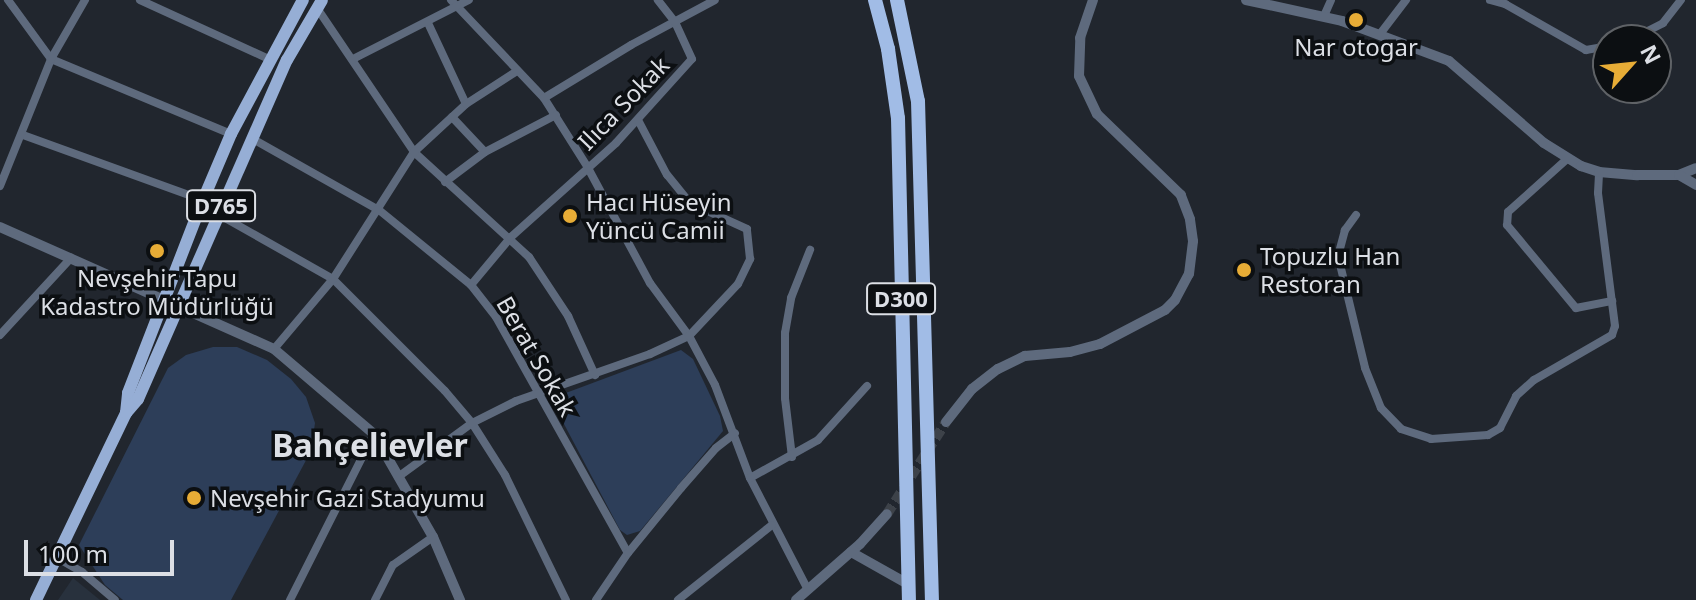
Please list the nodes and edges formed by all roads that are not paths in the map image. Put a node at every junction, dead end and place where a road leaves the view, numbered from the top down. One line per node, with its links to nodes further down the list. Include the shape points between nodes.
1 (8, 0): 25 (street)
2 (85, 0): 25 (street)
3 (140, 0): 26 (street)
4 (303, 0): 26 (main road, D765)
5 (451, 0): 18 (street)
6 (469, 0): 18 (street)
7 (658, 0): 20 (street)
8 (715, 0): 20 (street)
9 (875, 0): 81 (highway, D300, via 898,118)
10 (897, 0): 93 (highway, D300, via 918,101)
11 (1093, 0): 68 (street, via 1080,38 1079,76 1097,114 1181,195 1193,241 1189,274 1165,310 1100,344 1025,356 998,369 972,389)
12 (1246, 0): 19 (street)
13 (1331, 0): 19 (street)
14 (1406, 0): 23 (street)
15 (1490, 0): 24 (street)
16 (1681, 0): 22 (street)
17 (320, 4): 27 (street); 36 (main road, D765)
18 (459, 8): 21 (street); 28 (street)
19 (1324, 16): 23 (street)
20 (675, 22): 29 (street); 33 (street, Ilıca Sokak, via 692,59)
21 (428, 23): 27 (street); 30 (street)
22 (1661, 24)
23 (1380, 34): 39 (street, via 1449,61)
24 (1592, 49)
25 (51, 59): 34 (street); 35 (street)
26 (269, 59): 34 (main road, D765)
27 (353, 59): 37 (street)
28 (517, 71): 29 (street); 30 (street)
29 (544, 98): 31 (street)
30 (466, 104): 32 (street)
31 (556, 115): 38 (street); 40 (street)
32 (452, 117): 37 (street); 38 (street)
33 (638, 120): 40 (street, Ilıca Sokak); 62 (street, via 667,175 690,203 747,229 750,259 738,284)
34 (231, 134): 47 (main road, D765)
35 (23, 135): 46 (street); 47 (street)
36 (251, 138): 48 (street, Berat Sokak); 49 (main road, D765)
37 (414, 152): 44 (street); 48 (street)
38 (485, 152): 44 (street)
39 (1567, 159): 42 (street); 58 (street, via 1508,212 1507,225 1576,308)
40 (588, 168): 52 (street, Ilıca Sokak); 62 (street, via 650,283)
41 (1696, 168): 43 (street)
42 (1599, 172): 43 (street); 58 (street)
43 (1679, 175): 45 (street)
44 (445, 182): 52 (street)
45 (1696, 185)
46 (0, 186)
47 (203, 200): 57 (main road, D765)
48 (379, 210): 55 (street); 56 (street, Berat Sokak)
49 (218, 214): 55 (street); 59 (main road, D765)
50 (1356, 215): 58 (street, via 1345,230 1338,256 1344,290 1381,408 1401,429 1431,439 1488,435 1500,428 1516,396 1534,380 1612,335)
51 (0, 227): 54 (street)
52 (511, 237): 56 (street, Ilıca Sokak); 64 (street, via 568,316)
53 (810, 250): 72 (street, via 791,298 785,333)
54 (71, 258): 57 (street); 60 (street)
55 (333, 279): 63 (street); 69 (street)
56 (471, 285): 66 (street, Berat Sokak, via 496,317)
57 (166, 300): 59 (street); 67 (main road, D765, via 128,393)
58 (1612, 301)
59 (181, 307): 63 (street); 67 (main road, D765, via 138,399)
60 (4, 326): 61 (street)
61 (0, 335)
62 (689, 336): 64 (street); 70 (street)
63 (274, 349): 71 (street)
64 (595, 375): 66 (street)
65 (867, 386): 72 (street, via 818,440)
66 (537, 396): 69 (street); 79 (street, Berat Sokak)
67 (126, 413): 80 (main road, D765)
68 (946, 422)
69 (472, 423): 73 (street); 88 (street, via 505,475)
70 (735, 433): 74 (street); 79 (street, via 716,448)
71 (374, 434): 73 (street); 83 (street)
72 (792, 457): 74 (street)
73 (398, 477): 77 (street)
74 (750, 478): 76 (street)
75 (887, 514): 78 (street)
76 (772, 525): 82 (street); 90 (street)
77 (433, 537): 86 (street, via 393,565); 87 (street)
78 (851, 552): 81 (street); 82 (street)
79 (628, 553): 89 (street)
80 (56, 557): 84 (main road, D765); 85 (street)
81 (908, 584): 92 (highway, D300)
82 (808, 590): 91 (street)
83 (293, 599)
84 (36, 600)
85 (115, 600)
86 (375, 600)
87 (460, 600)
88 (566, 600)
89 (596, 600)
90 (678, 600)
91 (796, 600)
92 (909, 600)
93 (932, 600)

